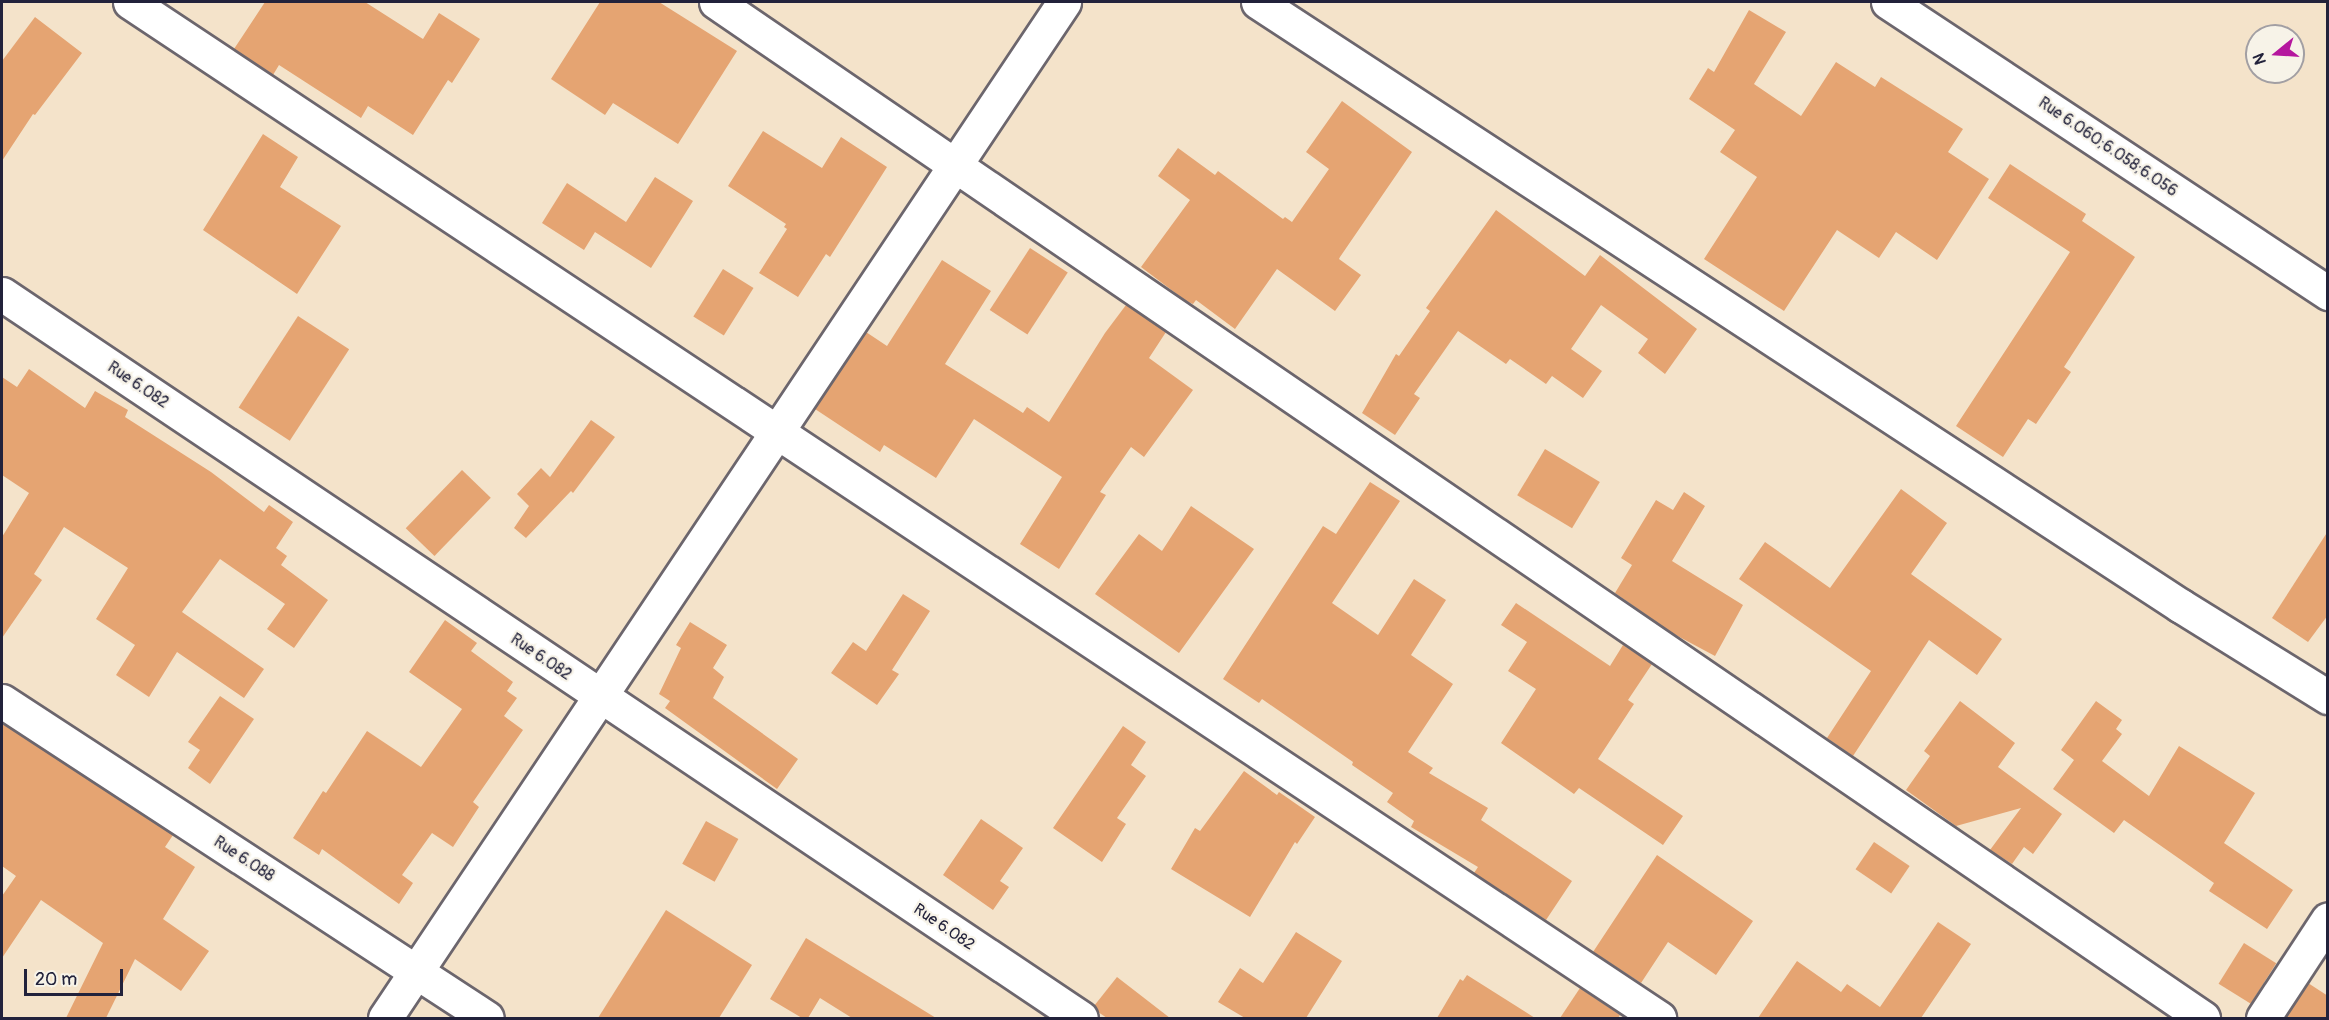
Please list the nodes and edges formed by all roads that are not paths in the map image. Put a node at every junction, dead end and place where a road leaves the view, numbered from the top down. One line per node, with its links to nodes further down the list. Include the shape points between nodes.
1 (130, 2): 9 (street)
2 (716, 2): 6 (street)
3 (1064, 2): 6 (street)
4 (1258, 2): 11 (street, via 2181,606)
5 (1888, 2): 7 (street, Rue 6.060;6.058;6.056)
6 (955, 165): 9 (street); 19 (street)
7 (2328, 293)
8 (2, 294): 10 (street, Rue 6.082)
9 (778, 430): 10 (street); 18 (street)
10 (600, 697): 14 (street); 17 (street, Rue 6.082)
11 (2328, 697)
12 (2, 701): 14 (street, Rue 6.088)
13 (2328, 919): 20 (street)
14 (417, 972): 15 (street); 16 (street, Rue 6.088)
15 (385, 1018)
16 (487, 1018)
17 (1081, 1018)
18 (1659, 1018)
19 (2203, 1018)
20 (2263, 1018)

